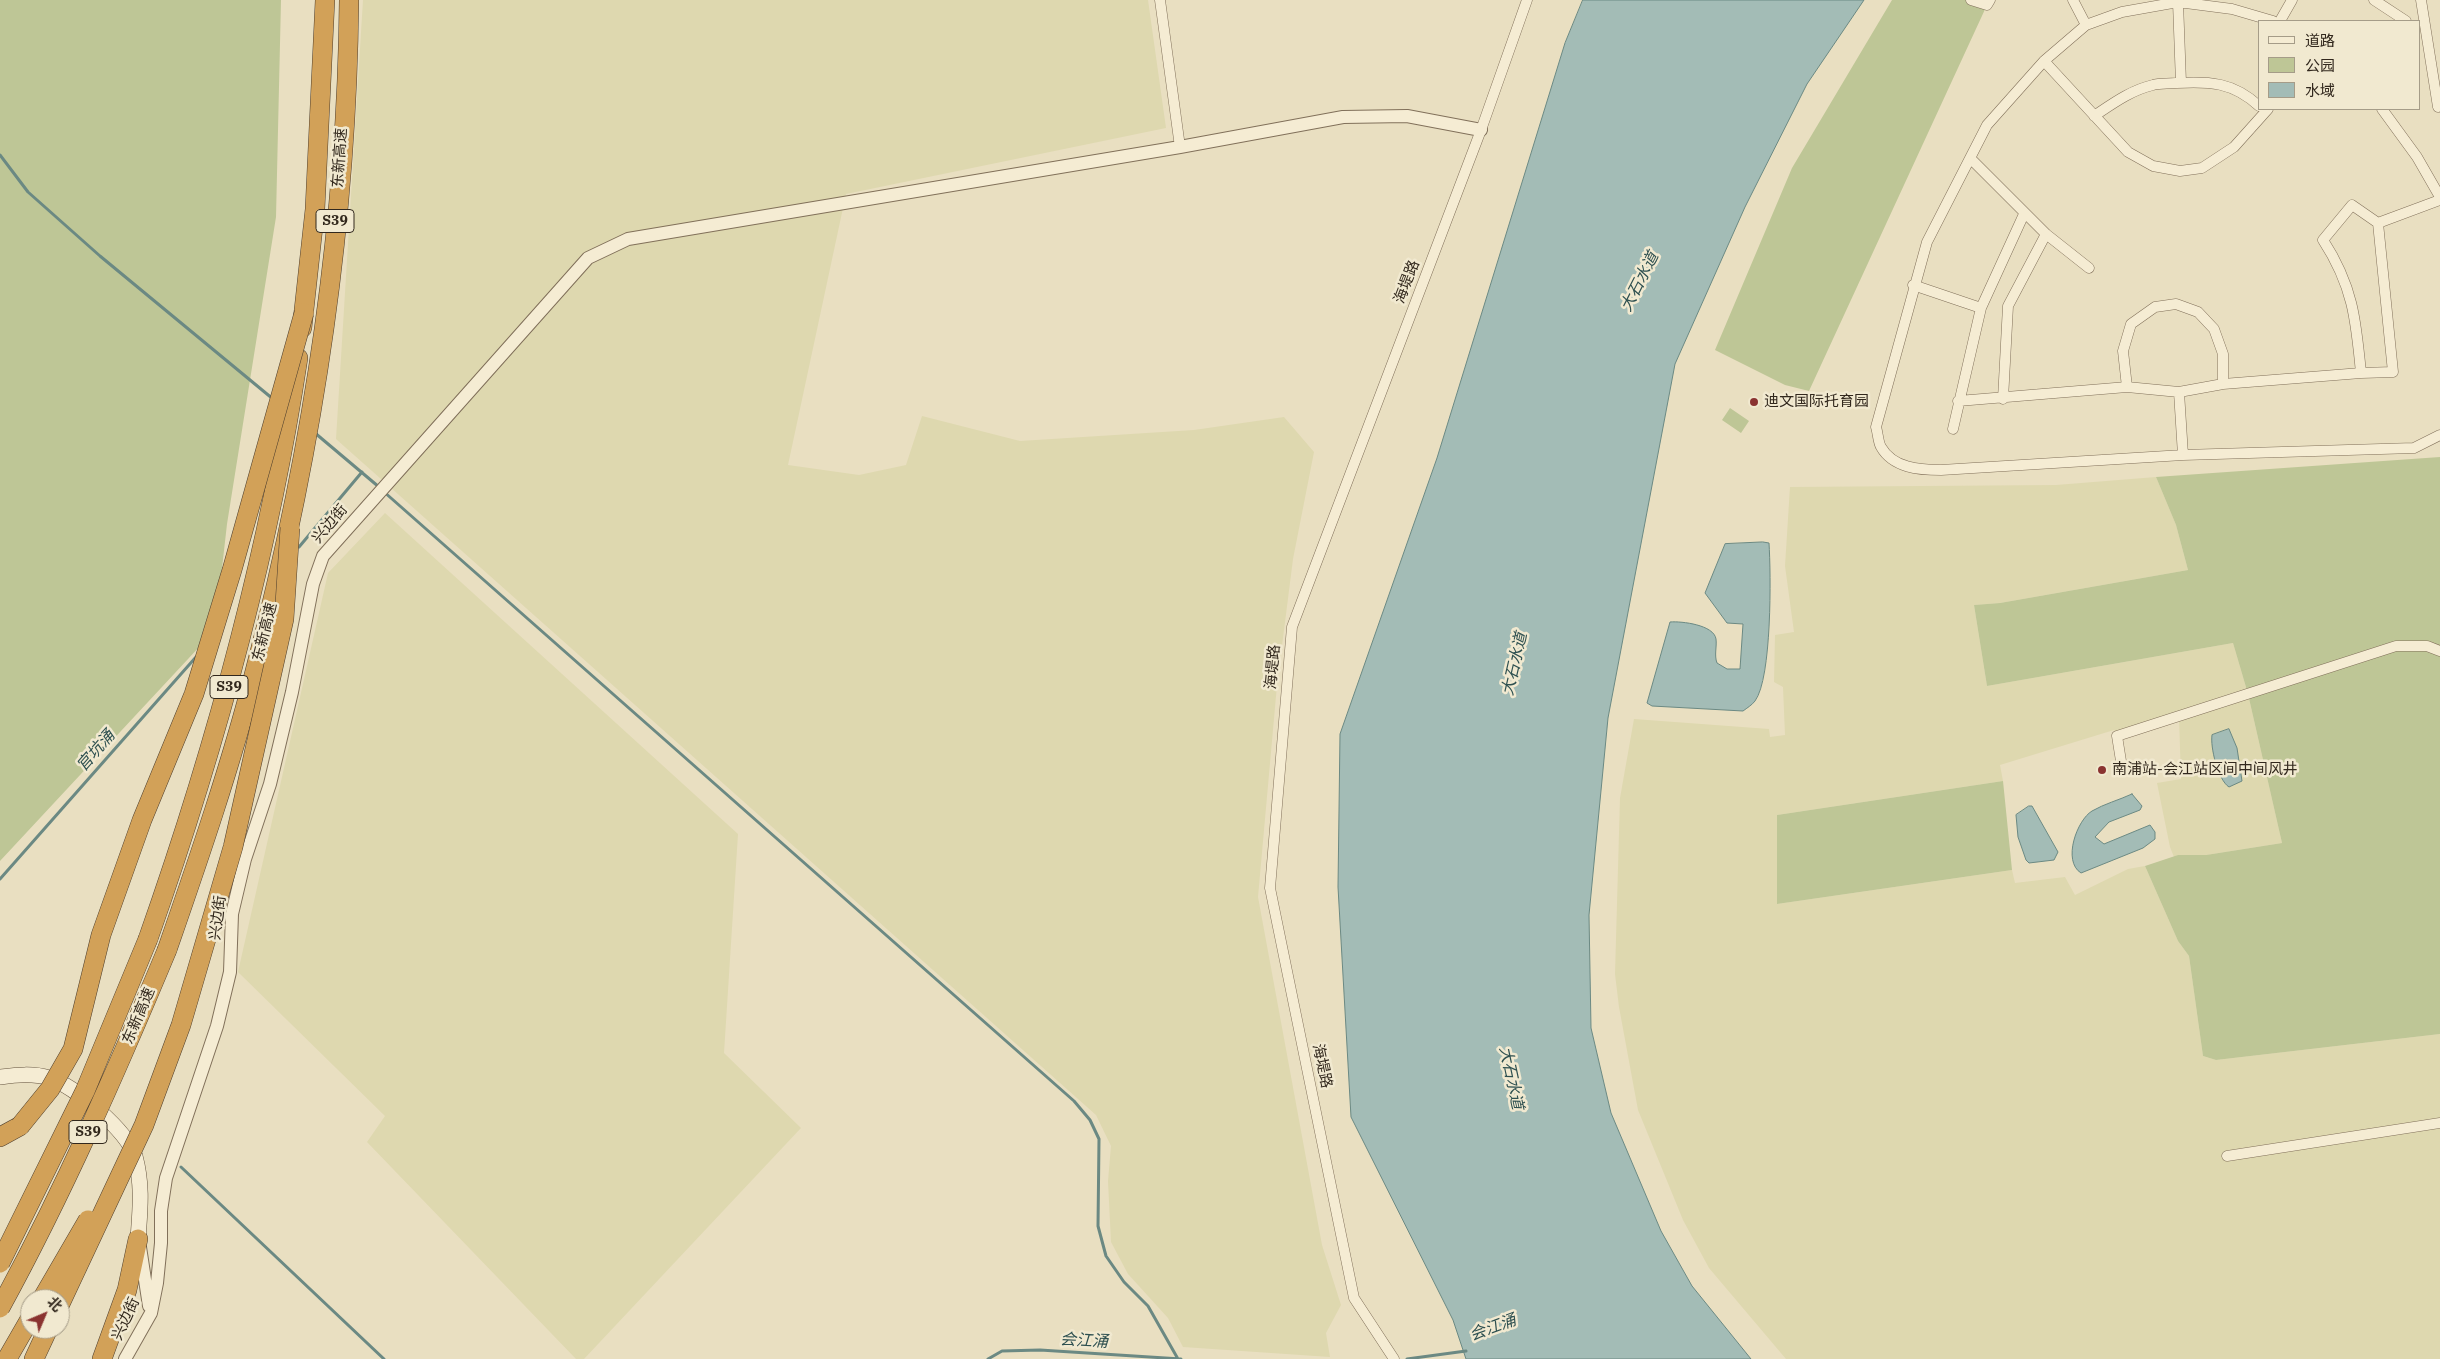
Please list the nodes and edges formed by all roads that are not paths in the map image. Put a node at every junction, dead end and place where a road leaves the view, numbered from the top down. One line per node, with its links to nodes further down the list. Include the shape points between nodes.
1 (325, 0): 35 (highway, 东新高速 / S39, via 316,209)
2 (349, 0): 45 (highway, 东新高速 / S39, via 335,228 311,418)
3 (1160, 0): 26 (street)
4 (1527, 0): 25 (street, 海堤路)
5 (1971, 0): 6 (street, via 1987,5)
6 (1990, 0)
7 (2073, 0): 15 (street)
8 (2292, 0): 13 (street)
9 (2374, 0): 14 (street)
10 (2421, 0): 17 (street)
11 (2178, 2): 12 (street, via 2232,10); 15 (street, via 2122,12); 19 (street)
12 (2269, 20)
13 (2281, 20)
14 (2404, 20)
15 (2086, 25): 18 (street)
16 (2420, 30): 17 (street)
17 (2428, 35): 21 (street)
18 (2044, 61): 24 (street); 27 (street, via 1988,125)
19 (2182, 83): 20 (street, via 2224,84); 24 (street, via 2153,85 2123,97)
20 (2258, 104)
21 (2438, 107)
22 (2263, 110): 24 (street, via 2234,148 2202,168 2180,171 2153,166 2128,152)
23 (2383, 110): 28 (street, via 2417,157)
24 (2094, 116)
25 (1481, 130): 26 (street, 兴边街, via 1406,116 1343,117); 67 (street, 海堤路, via 1292,627 1270,888 1354,1298)
26 (1180, 147): 60 (street, 兴边街, via 628,239 588,258 376,494 323,556 313,584 270,784 245,859 232,914 230,972 217,1026 166,1178 157,1283)
27 (1970, 159): 29 (street); 33 (street, via 1927,242)
28 (2440, 198): 30 (street)
29 (2024, 214): 31 (street); 34 (street)
30 (2378, 223): 36 (street, via 2393,372); 36 (street, via 2352,204 2323,240 2340,265 2355,315)
31 (2046, 234): 32 (street); 40 (street, via 2008,306)
32 (2089, 268)
33 (1913, 285): 34 (street); 44 (street, via 1876,427 1880,446 1894,460 1915,470 1941,470)
34 (1980, 308): 41 (street)
35 (304, 313): 51 (highway, bridge, via 194,694 146,811 101,935 73,1049 50,1090); 56 (highway, 东新高速 / S39, bridge, via 288,429 229,688 174,866 148,939 85,1091)
36 (2361, 373): 37 (street)
37 (2223, 384): 38 (street, via 2223,354 2214,329 2198,312 2176,304 2155,307 2131,324 2122,351); 39 (street)
38 (2127, 387): 39 (street); 40 (street)
39 (2179, 392): 44 (street)
40 (2003, 399): 41 (street)
41 (1958, 401): 42 (street)
42 (1952, 429)
43 (2440, 435): 44 (street, via 2414,448)
44 (2182, 455)
45 (290, 528): 50 (highway, bridge, via 284,619 233,848 181,1025); 59 (highway, 东新高速 / S39, bridge, via 233,750 167,950 113,1080)
46 (2440, 651): 47 (street, via 2427,646 2396,646 2117,736)
47 (2121, 761)
48 (0, 1077): 55 (main road, via 32,1075 56,1081 78,1093 111,1122 134,1154 142,1191)
49 (2440, 1123): 54 (street)
50 (144, 1125): 57 (highway, bridge); 58 (highway, bridge)
51 (20, 1126): 52 (highway); 53 (highway)
52 (0, 1132)
53 (0, 1136)
54 (2227, 1156)
55 (138, 1239): 60 (street); 65 (highway, via 127,1290)
56 (0, 1262)
57 (48, 1289)
58 (67, 1289)
59 (0, 1308)
60 (150, 1313): 66 (street, 兴边街)
61 (20, 1336): 63 (highway)
62 (43, 1339): 64 (highway)
63 (7, 1359)
64 (34, 1359)
65 (102, 1359)
66 (125, 1359)
67 (1394, 1359)

